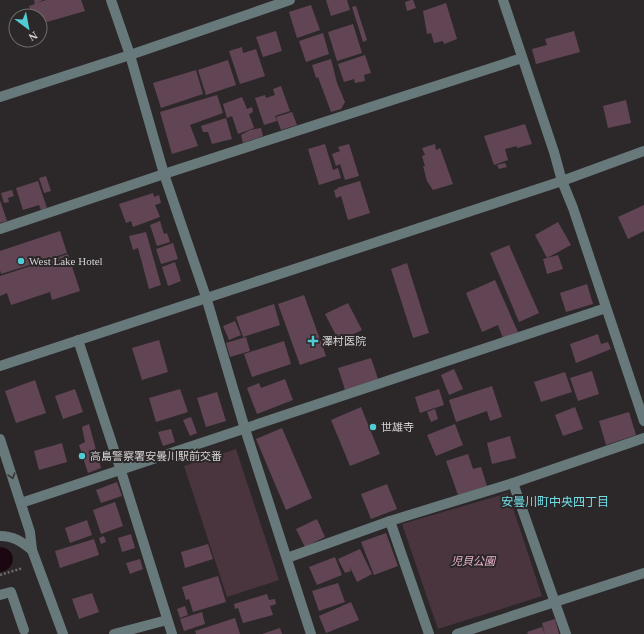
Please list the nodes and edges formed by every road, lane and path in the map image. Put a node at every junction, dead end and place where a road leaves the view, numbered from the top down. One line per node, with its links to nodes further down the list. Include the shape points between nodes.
1 (111, 0): 4 (street)
2 (290, 0): 4 (street)
3 (503, 0): 5 (street)
4 (130, 55): 6 (street); 8 (street)
5 (522, 58): 8 (street); 9 (street)
6 (0, 97)
7 (644, 152): 9 (street)
8 (164, 174): 10 (street); 11 (street)
9 (562, 181): 11 (street); 12 (street)
10 (0, 229)
11 (206, 297): 13 (street); 16 (street)
12 (606, 308): 15 (street); 16 (street)
13 (78, 340): 14 (street); 19 (street)
14 (0, 366)
15 (644, 421)
16 (245, 429): 19 (street); 25 (street)
17 (644, 438): 20 (street)
18 (0, 439): 21 (street, one-way to 21)
19 (121, 471): 21 (street); 31 (street)
20 (513, 483): 22 (street); 30 (street)
21 (20, 504): 24 (street, via 30,532)
22 (390, 521): 25 (street); 37 (street)
23 (0, 536): 24 (street, via 9,536 21,541)
24 (32, 550): 33 (street)
25 (287, 558): 36 (street)
26 (23, 568): 28 (path)
27 (644, 573): 30 (street)
28 (0, 575)
29 (0, 595): 32 (street, via 11,592)
30 (555, 602): 38 (street); 39 (street)
31 (167, 620): 34 (street); 35 (street)
32 (24, 630)
33 (63, 634)
34 (114, 634)
35 (172, 634)
36 (311, 634)
37 (429, 634)
38 (457, 634)
39 (566, 634)

